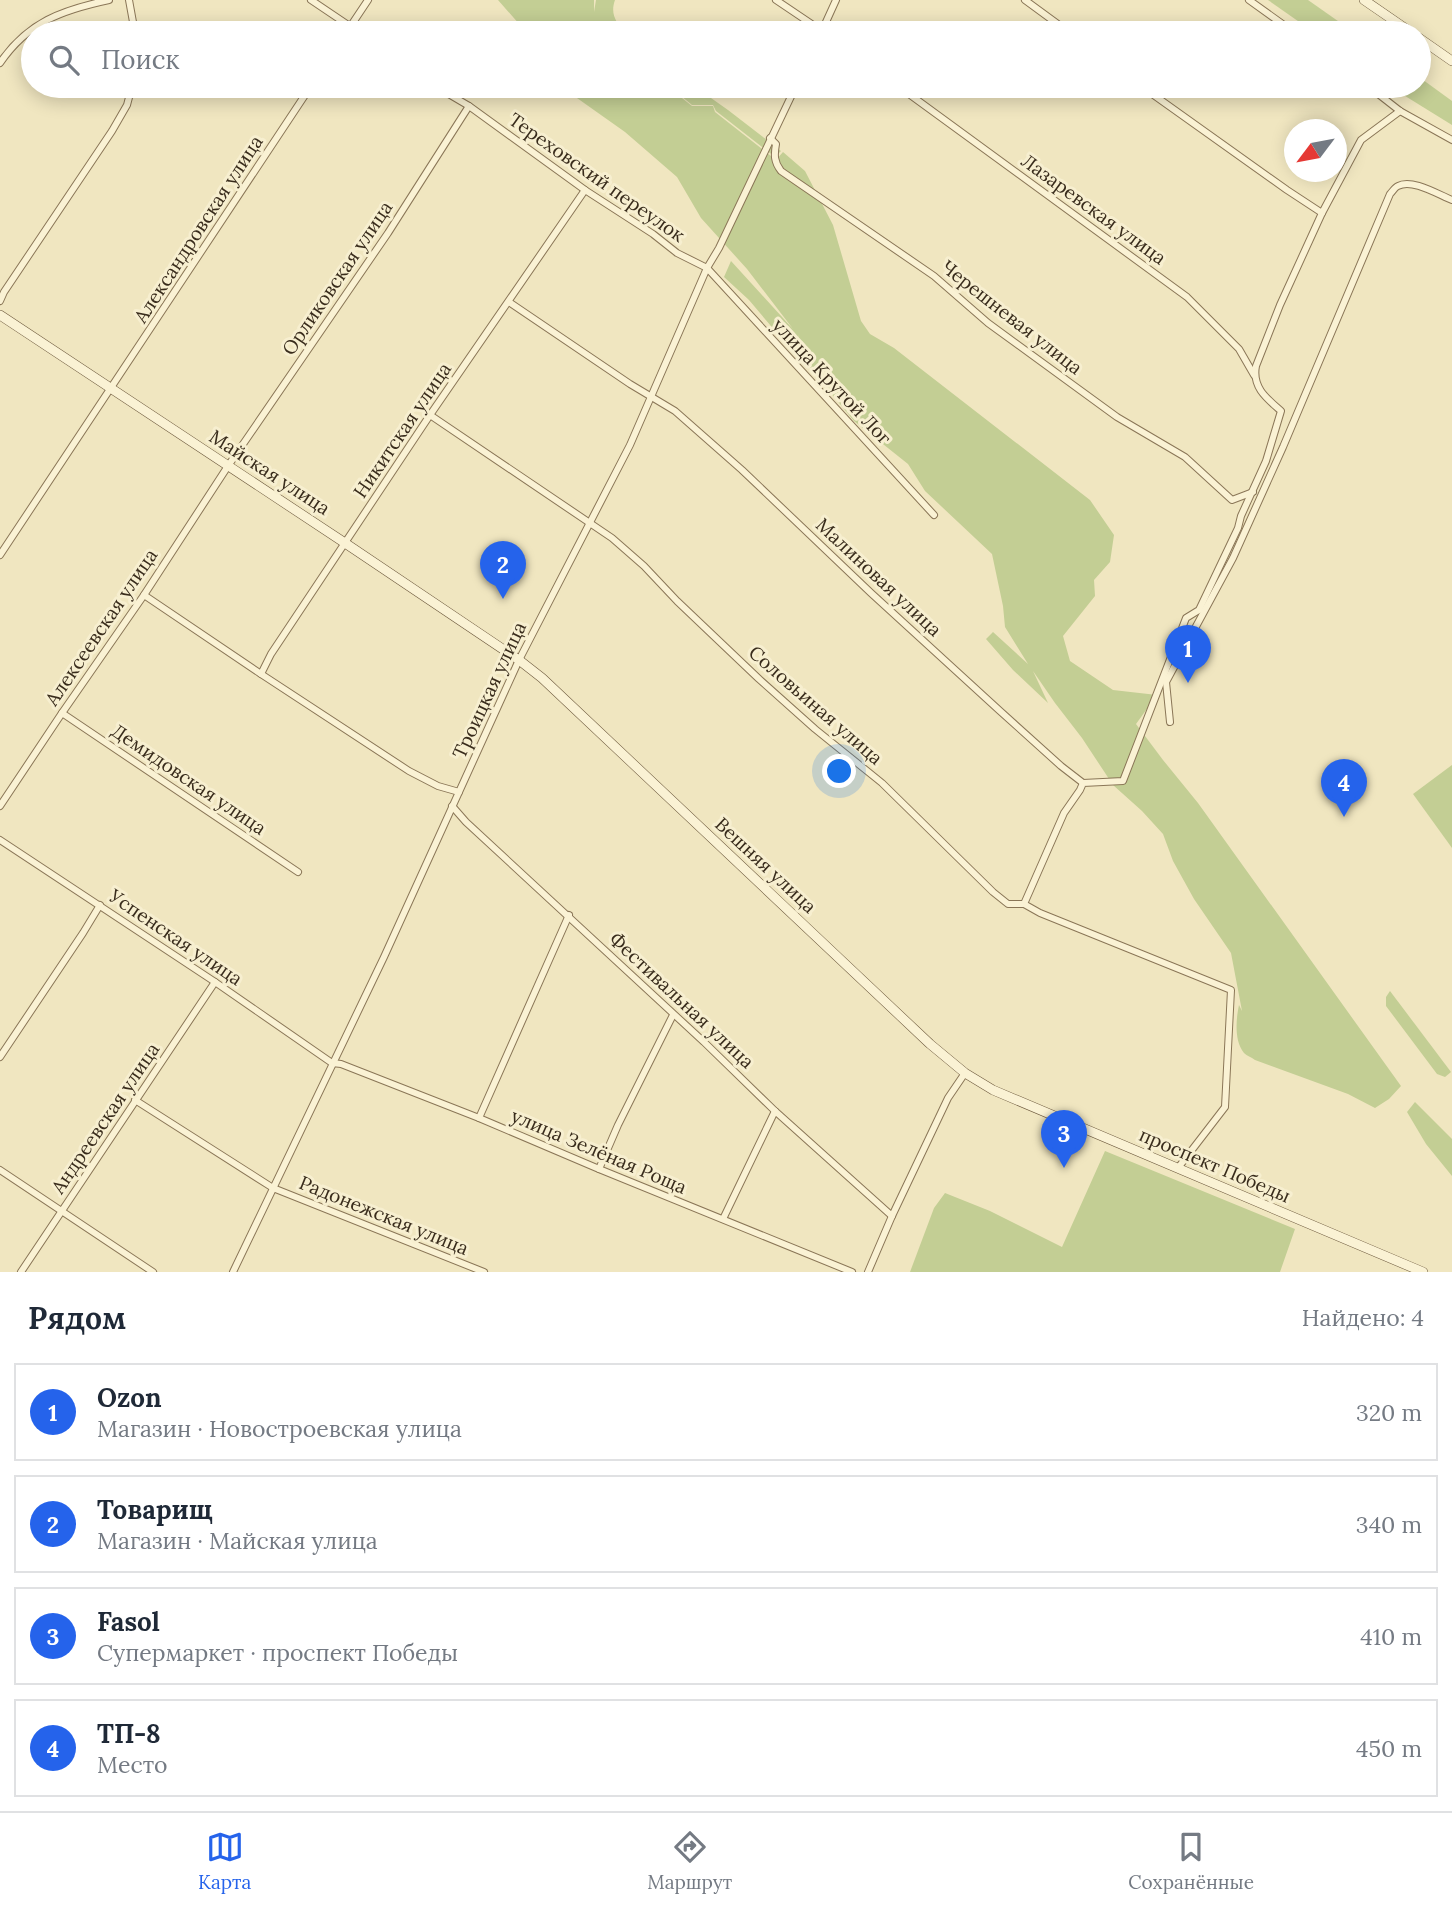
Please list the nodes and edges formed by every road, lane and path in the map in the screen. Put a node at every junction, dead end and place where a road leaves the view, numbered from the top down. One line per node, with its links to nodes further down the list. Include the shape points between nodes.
1 (109, 0): 10 (street, via 76,7)
2 (129, 0): 11 (street)
3 (311, 0): 12 (street)
4 (369, 0): 13 (street)
5 (776, 0): 14 (street)
6 (836, 0): 15 (street)
7 (1025, 0): 16 (street)
8 (1249, 0): 17 (street)
9 (1364, 0): 18 (street)
10 (46, 21)
11 (133, 21)
12 (337, 21)
13 (354, 21)
14 (806, 21)
15 (827, 21)
16 (1054, 21)
17 (1278, 21)
18 (1395, 21)
19 (21, 37): 22 (street)
20 (1431, 46): 21 (street)
21 (1452, 61)
22 (0, 63)
23 (129, 98): 38 (street)
24 (303, 98): 42 (street, Александровская улица)
25 (455, 98): 30 (street, Тереховский переулок)
26 (790, 98): 32 (street, Троицкая улица)
27 (914, 98): 41 (street, Лазаревская улица, via 1187,297 1238,349)
28 (1158, 98): 36 (street)
29 (1383, 98): 31 (street)
30 (469, 106): 34 (street, Тереховский переулок); 45 (street, Орликовская улица)
31 (1400, 111): 33 (street); 36 (street, via 1361,140)
32 (770, 138): 37 (street, Троицкая улица); 46 (street, Черешневая улица, via 776,144 774,155 781,171 933,275 988,323 1116,417 1185,457 1232,500)
33 (1452, 140)
34 (584, 190): 37 (street, Тереховский переулок); 39 (street, Никитская улица)
35 (1452, 200): 55 (street, via 1408,183 1390,194 1233,558 1166,682)
36 (1322, 213): 41 (street)
37 (707, 268): 43 (street, Троицкая улица); 47 (street, улица Крутой Лог)
38 (0, 301)
39 (509, 302): 43 (street, Малиновая улица); 44 (street, Никитская улица)
40 (0, 315): 42 (street, Майская улица)
41 (1254, 375): 46 (street, Лазаревская улица, via 1262,395 1280,411)
42 (111, 389): 45 (street, Майская улица); 50 (street, Александровская улица)
43 (652, 397): 48 (street, Троицкая улица); 56 (street, Малиновая улица, via 702,434)
44 (430, 415): 48 (street, Соловьиная улица); 49 (street, Никитская улица)
45 (228, 466): 49 (street, Майская улица); 51 (street, Алексеевская улица)
46 (1253, 492): 56 (street, via 1199,610 1186,618 1124,781)
47 (934, 515)
48 (589, 521): 52 (street, Троицкая улица); 62 (street, Соловьиная улица, via 644,566 815,729 882,783 993,892 1008,904)
49 (345, 542): 52 (street, Майская улица); 53 (street, Никитская улица)
50 (0, 555)
51 (144, 596): 53 (street); 54 (street, Алексеевская улица)
52 (519, 660): 57 (street, Троицкая улица); 69 (street, Вешняя улица)
53 (261, 674): 57 (street, via 409,771)
54 (62, 713): 58 (street, Алексеевская улица); 61 (street, Демидовская улица)
55 (1170, 722)
56 (1083, 783): 62 (street, via 1064,813)
57 (459, 792): 59 (street, Троицкая улица)
58 (0, 806)
59 (452, 806): 64 (street, Фестивальная улица); 68 (street, Троицкая улица)
60 (0, 840): 63 (street, Успенская улица)
61 (298, 872)
62 (1024, 904): 74 (street, Соловьиная улица, via 1231,990 1225,1107)
63 (100, 905): 65 (street, Успенская улица); 67 (street)
64 (569, 915): 66 (street, Фестивальная улица); 73 (street)
65 (215, 982): 68 (street, Успенская улица); 71 (street, Андреевская улица)
66 (673, 1015): 72 (street, Фестивальная улица); 76 (street)
67 (0, 1057)
68 (332, 1063): 73 (street, улица Зелёная Роща); 77 (street, Троицкая улица)
69 (965, 1073): 70 (street, Вешняя улица); 79 (street, via 948,1098)
70 (993, 1090): 74 (street, проспект Победы)
71 (135, 1100): 77 (street, Радонежская улица); 78 (street, Андреевская улица)
72 (775, 1111): 79 (street, Фестивальная улица); 80 (street)
73 (479, 1118): 76 (street, улица Зелёная Роща)
74 (1178, 1168): 87 (street, проспект Победы)
75 (0, 1170): 78 (street)
76 (599, 1170): 80 (street, улица Зелёная Роща)
77 (273, 1188): 83 (street, Троицкая улица); 84 (street, Радонежская улица)
78 (62, 1211): 81 (street, Андреевская улица); 82 (street)
79 (892, 1216): 86 (street)
80 (723, 1219): 85 (street, улица Зелёная Роща)
81 (21, 1272)
82 (152, 1272)
83 (233, 1272)
84 (484, 1272)
85 (852, 1272)
86 (868, 1272)
87 (1423, 1272)

